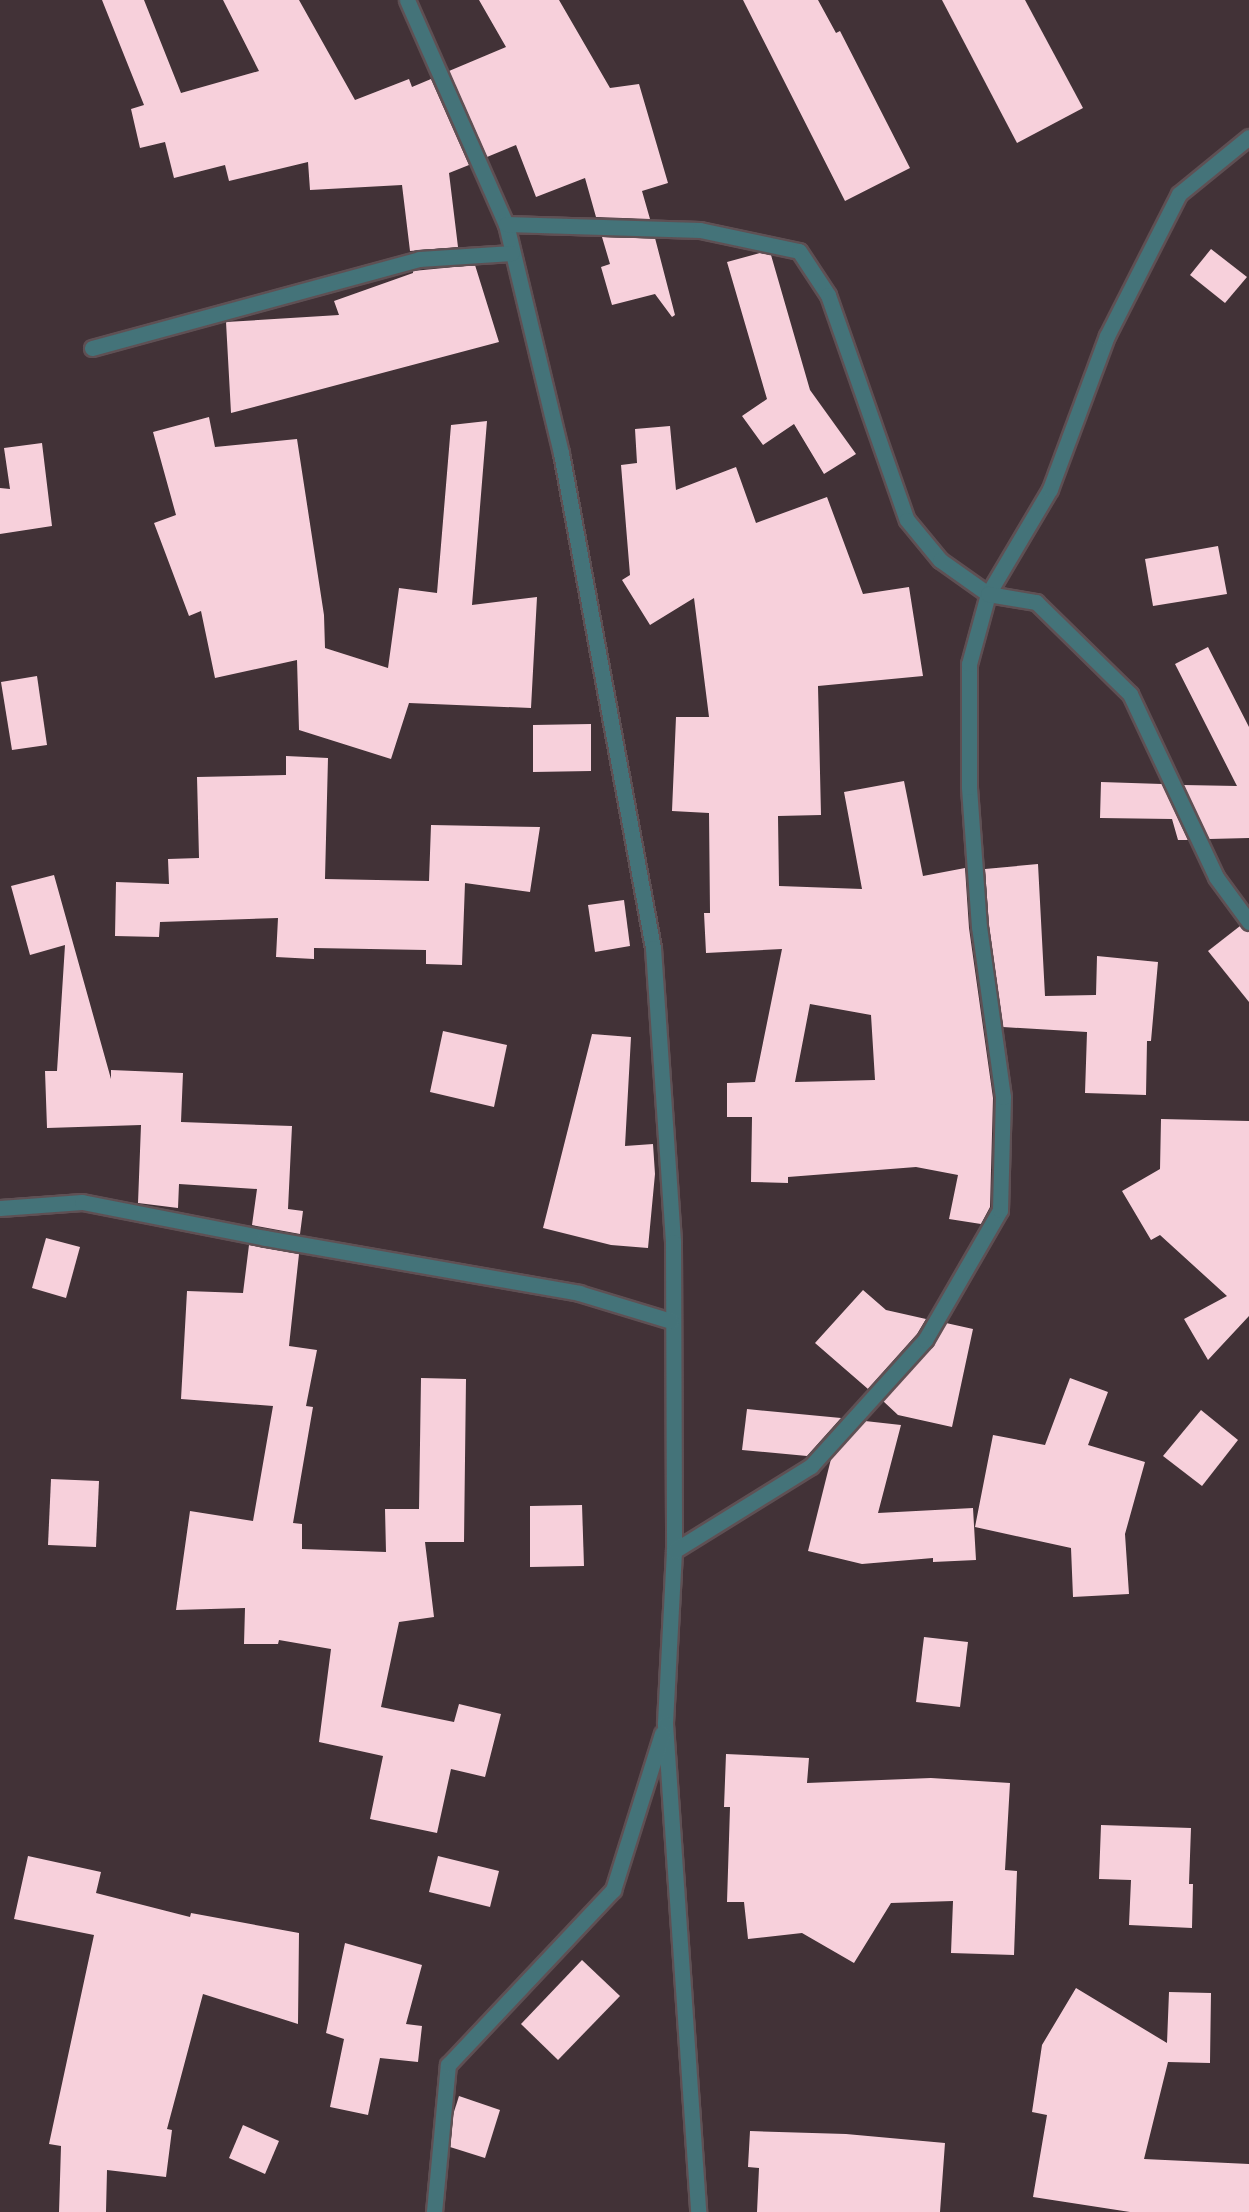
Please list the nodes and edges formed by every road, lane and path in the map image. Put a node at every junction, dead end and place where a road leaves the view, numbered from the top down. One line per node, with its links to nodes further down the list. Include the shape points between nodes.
1 (407, 0): 3 (street)
2 (1249, 137): 6 (street, via 1179,194 1107,336 1050,489)
3 (506, 224): 4 (street); 6 (street, via 700,230 799,251 828,296 907,520 940,560)
4 (512, 253): 5 (street, via 418,259); 9 (street, via 561,453 653,948 673,1242)
5 (92, 348)
6 (988, 594): 7 (street, via 1036,602 1130,694 1216,877); 10 (street, via 969,664 969,787 979,927 1003,1097 1000,1210 925,1340 811,1466)
7 (1249, 922)
8 (0, 1208): 9 (street, via 82,1202 579,1293)
9 (671, 1321): 10 (street)
10 (674, 1551): 11 (street)
11 (665, 1724): 12 (street, via 613,1890 448,2065); 13 (street)
12 (434, 2212)
13 (698, 2212)

